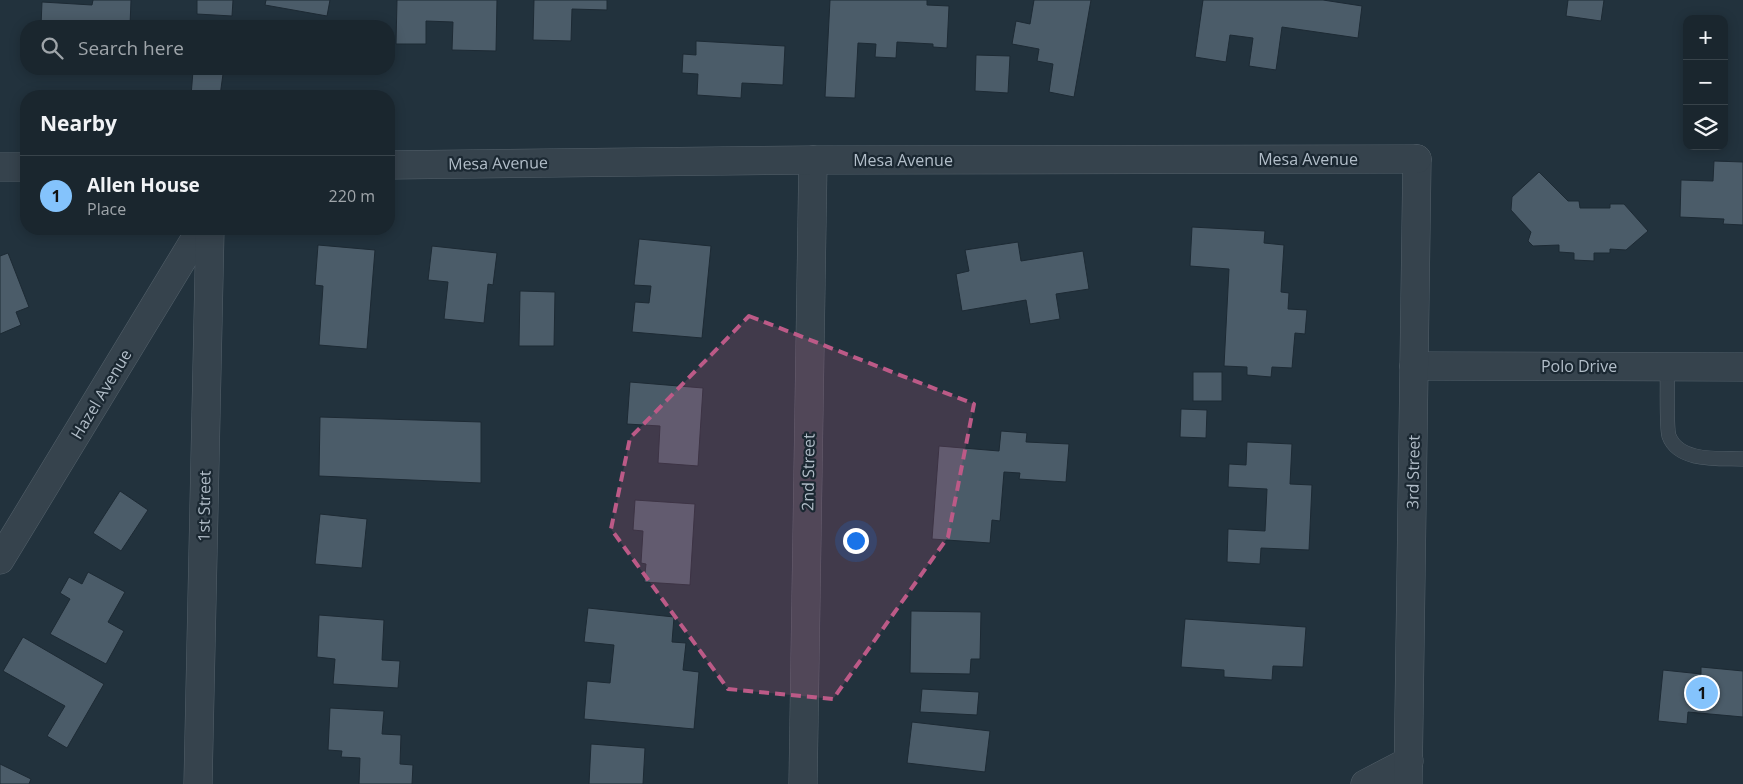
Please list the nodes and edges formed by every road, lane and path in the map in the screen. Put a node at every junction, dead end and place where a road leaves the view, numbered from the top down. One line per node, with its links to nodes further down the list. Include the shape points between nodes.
1 (1417, 159): 2 (street, Mesa Avenue); 8 (street, 3rd Street)
2 (813, 160): 3 (street, Mesa Avenue); 15 (street, 2nd Street)
3 (395, 165)
4 (0, 167): 5 (street)
5 (20, 167)
6 (197, 235): 12 (street, Hazel Avenue)
7 (210, 235): 14 (street, 1st Street)
8 (1414, 366): 9 (street, Polo Drive); 13 (street, 3rd Street)
9 (1667, 367): 10 (street, Polo Drive); 11 (lane, via 1669,436 1677,447 1691,455 1707,458)
10 (1743, 367)
11 (1743, 459)
12 (0, 560)
13 (1408, 772): 16 (street)
14 (198, 784)
15 (803, 784)
16 (1365, 784)

